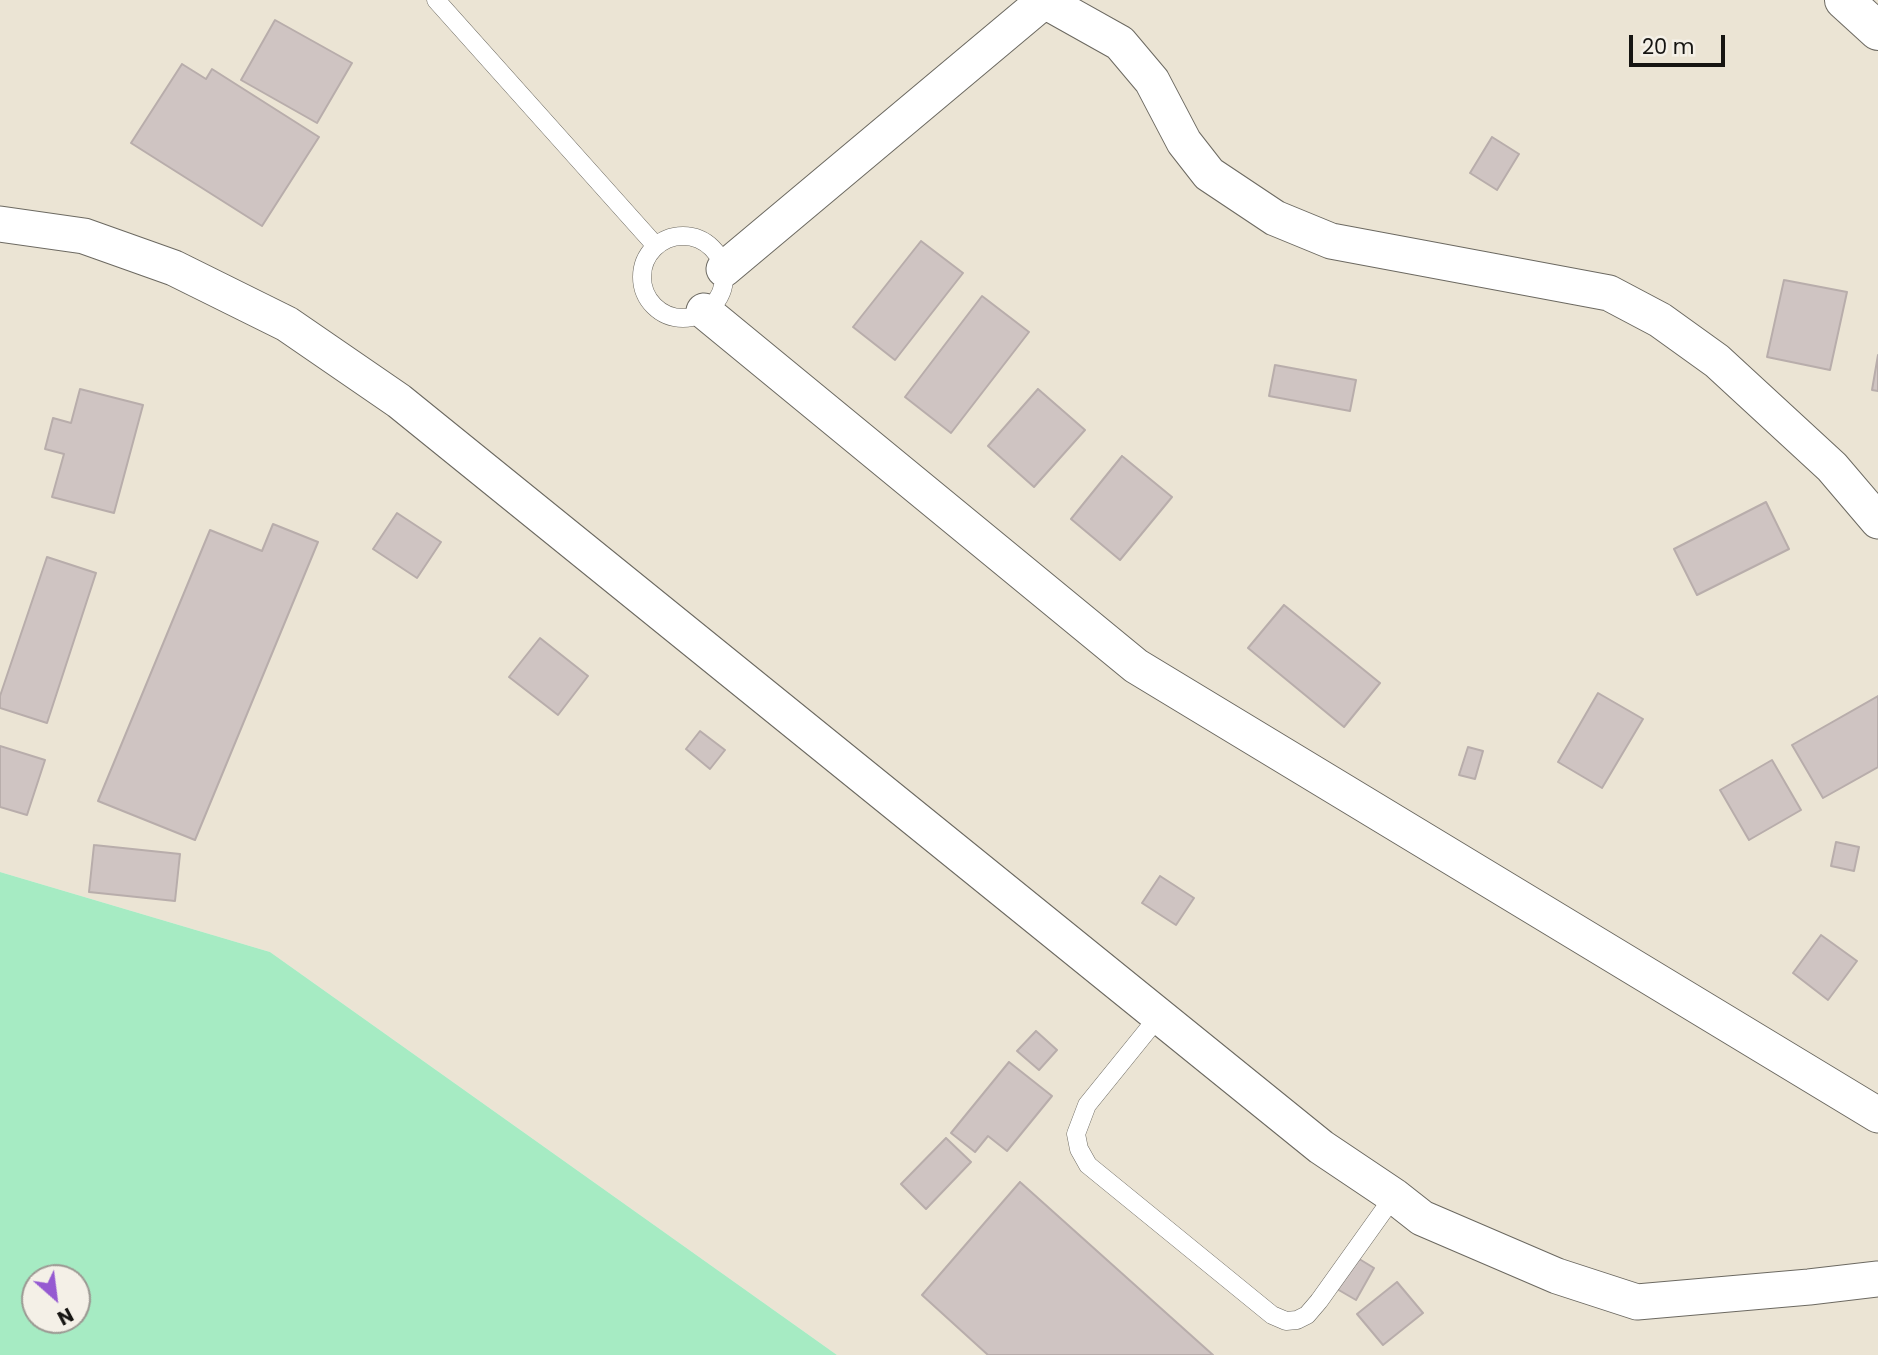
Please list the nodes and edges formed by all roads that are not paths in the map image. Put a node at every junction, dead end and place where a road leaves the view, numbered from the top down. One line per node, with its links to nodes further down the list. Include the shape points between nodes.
1 (436, 0): 6 (lane)
2 (1045, 0): 7 (street); 9 (street, via 1120,43 1152,81 1184,142 1209,174 1275,218 1331,241 1609,293 1660,320 1717,361 1832,467)
3 (1844, 0): 4 (street)
4 (1878, 31)
5 (0, 224): 10 (street, via 83,236 174,268 288,324 400,401)
6 (656, 246): 7 (lane, via 668,238 697,238 719,256); 8 (lane, via 642,270 642,284 656,308 683,318)
7 (723, 269): 8 (lane, via 719,297)
8 (704, 311): 11 (street, via 1136,666)
9 (1878, 521)
10 (1159, 1016): 12 (street, via 1321,1147); 12 (lane, via 1087,1105 1076,1134 1079,1149 1088,1165 1272,1315 1286,1321 1307,1315)
11 (1878, 1115)
12 (1394, 1196): 13 (street, via 1422,1219 1557,1276 1637,1302)
13 (1878, 1279)

